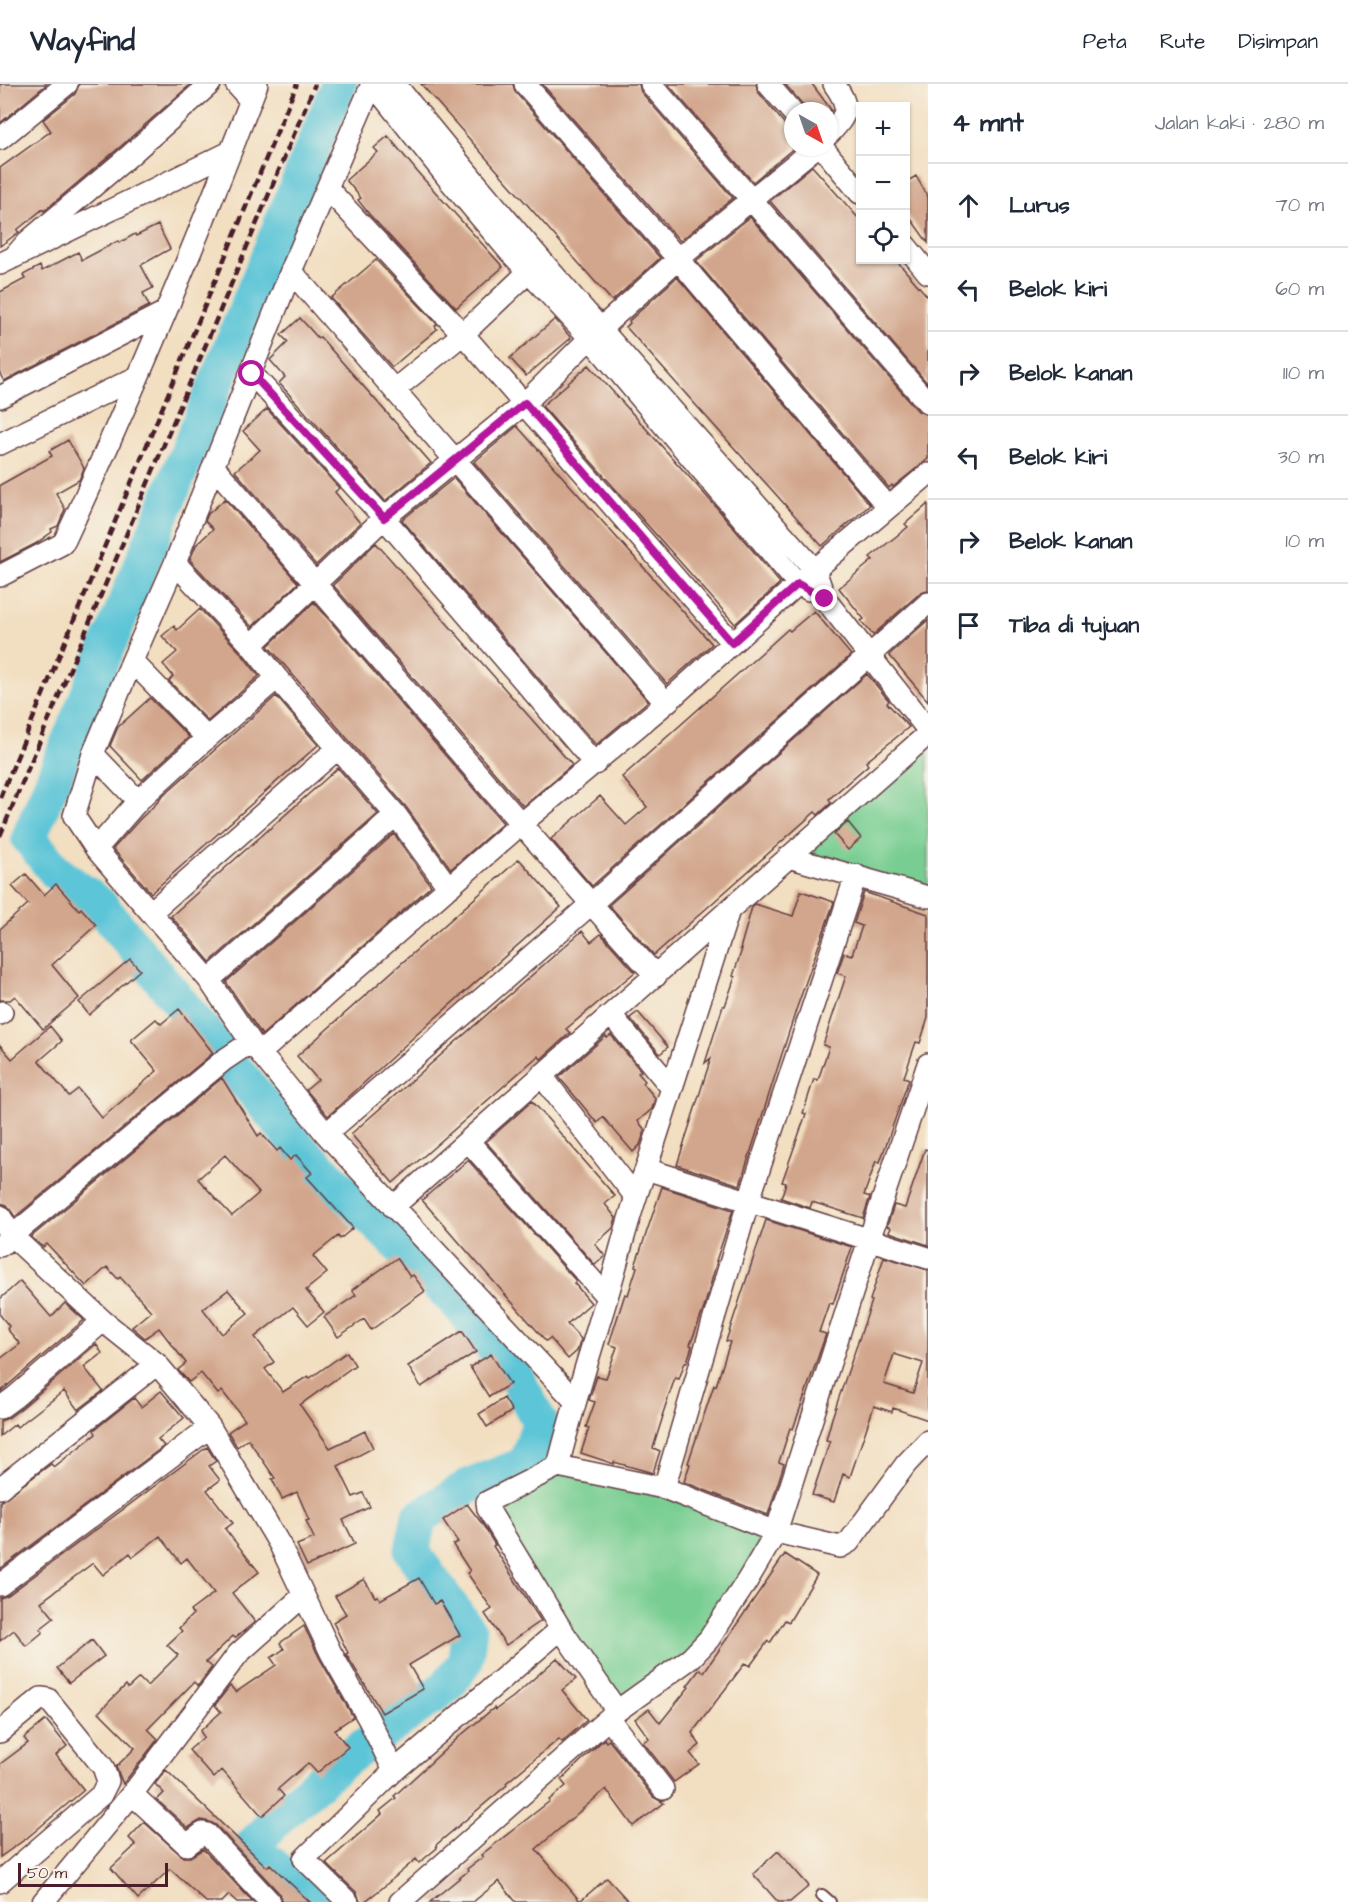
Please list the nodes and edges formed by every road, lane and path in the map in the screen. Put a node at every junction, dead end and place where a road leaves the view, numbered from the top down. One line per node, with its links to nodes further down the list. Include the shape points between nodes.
1 (67, 84): 13 (street)
2 (210, 84): 23 (street)
3 (236, 84): 10 (street)
4 (372, 84): 17 (street); 19 (street)
5 (395, 84): 17 (street)
6 (525, 84): 22 (street)
7 (651, 84): 20 (street)
8 (768, 84): 11 (street)
9 (834, 84): 12 (street, via 846,109)
10 (254, 92): 14 (street)
11 (784, 103)
12 (838, 125)
13 (0, 139)
14 (228, 153): 23 (street); 27 (street)
15 (805, 156): 20 (street)
16 (830, 156): 18 (street)
17 (457, 176): 24 (street)
18 (856, 187)
19 (327, 188): 25 (street); 28 (street)
20 (752, 200): 22 (street); 35 (street)
21 (910, 251): 26 (street)
22 (678, 259): 29 (street); 41 (street)
23 (7, 261)
24 (535, 266): 28 (street); 29 (street)
25 (291, 271): 30 (street); 32 (street)
26 (928, 273)
27 (165, 312): 31 (street); 33 (street)
28 (463, 334): 32 (street); 34 (street)
29 (596, 334): 34 (street); 38 (street)
30 (252, 374): 39 (street); 42 (street)
31 (137, 377): 36 (street); 45 (street, via 65,541)
32 (394, 390): 37 (street)
33 (0, 397)
34 (525, 403): 37 (street); 50 (street)
35 (928, 403)
36 (0, 444)
37 (455, 462): 42 (street); 55 (street)
38 (706, 463): 44 (street); 47 (street)
39 (214, 467): 43 (street); 46 (street)
40 (928, 474): 41 (street)
41 (888, 507): 44 (street)
42 (384, 518): 46 (street); 61 (street)
43 (176, 564): 51 (street); 53 (street)
44 (814, 570): 47 (street); 48 (street)
45 (0, 576)
46 (316, 583): 51 (street); 64 (street)
47 (798, 584): 48 (street); 50 (street)
48 (825, 599): 52 (street)
49 (928, 603): 52 (street)
50 (732, 643): 55 (street)
51 (251, 645): 54 (street)
52 (868, 655): 56 (street); 70 (street)
53 (132, 660): 58 (street); 60 (street)
54 (277, 678): 58 (street); 59 (street)
55 (666, 703): 61 (street)
56 (928, 730)
57 (928, 734): 66 (street)
58 (207, 738): 62 (street)
59 (338, 748): 63 (street); 72 (street)
60 (93, 754): 62 (street); 65 (street, via 74,816)
61 (595, 764): 64 (street)
62 (138, 801): 65 (street)
63 (396, 815): 68 (street); 74 (street)
64 (521, 824): 68 (street); 70 (street)
65 (96, 849): 72 (street)
66 (788, 857): 67 (street); 71 (street)
67 (856, 875): 69 (street); 84 (street)
68 (449, 888): 76 (street)
69 (928, 897)
70 (591, 904): 73 (street); 80 (street)
71 (729, 910): 73 (street); 79 (street)
72 (151, 912): 74 (street)
73 (656, 976): 75 (street)
74 (209, 980): 76 (street)
75 (611, 1015): 78 (street); 79 (street)
76 (243, 1052): 80 (street); 88 (street)
77 (928, 1064): 87 (street)
78 (541, 1075): 81 (street); 83 (street)
79 (671, 1088): 82 (street)
80 (326, 1134): 85 (street)
81 (469, 1142): 85 (street); 90 (street)
82 (646, 1169): 83 (street); 84 (street)
83 (635, 1196): 90 (street)
84 (748, 1203): 87 (street); 99 (street)
85 (393, 1207): 93 (street)
86 (0, 1216): 88 (street)
87 (869, 1240): 89 (street); 100 (street)
88 (6, 1241): 91 (street)
89 (928, 1258)
90 (607, 1297): 93 (street)
91 (103, 1321): 92 (street); 94 (street)
92 (157, 1364): 95 (street); 98 (street)
93 (575, 1401): 97 (street)
94 (0, 1408)
95 (210, 1427): 101 (street); 102 (street, via 280,1545)
96 (928, 1441): 100 (street, via 842,1547)
97 (558, 1466): 99 (street); 103 (street, via 486,1505)
98 (0, 1488)
99 (664, 1488): 100 (street)
100 (776, 1532): 104 (street, via 709,1639 691,1658)
101 (0, 1585)
102 (303, 1596): 106 (street); 108 (street, via 238,1654)
103 (561, 1629): 104 (street); 106 (street)
104 (613, 1715): 107 (street); 113 (street)
105 (0, 1732): 109 (street, via 41,1698 48,1699 103,1767 108,1781 101,1795)
106 (392, 1767): 112 (street, via 304,1858)
107 (663, 1789)
108 (132, 1794): 110 (street); 111 (street, via 187,1845 205,1833)
109 (0, 1882)
110 (43, 1902)
111 (270, 1902)
112 (348, 1902)
113 (400, 1902)

